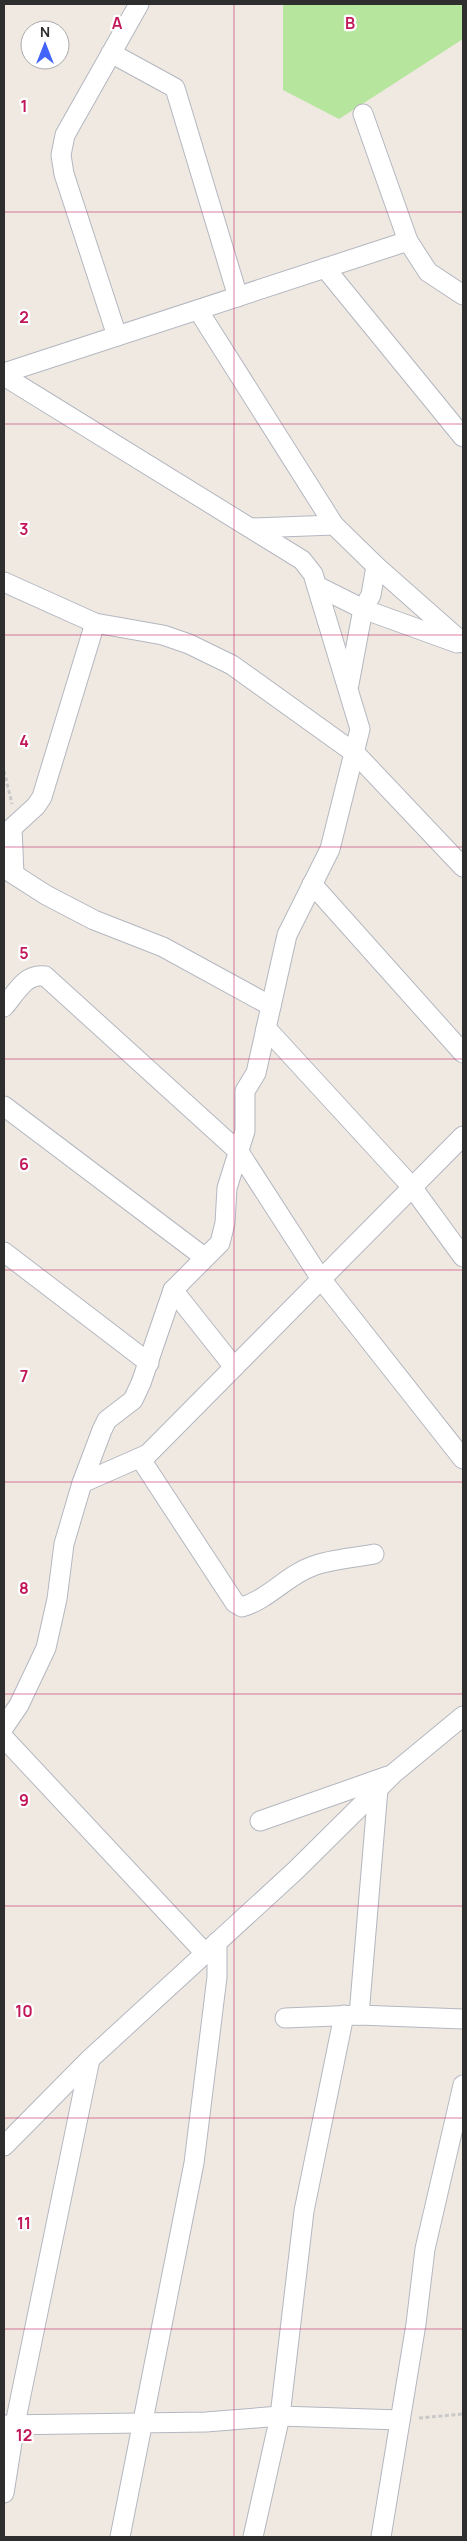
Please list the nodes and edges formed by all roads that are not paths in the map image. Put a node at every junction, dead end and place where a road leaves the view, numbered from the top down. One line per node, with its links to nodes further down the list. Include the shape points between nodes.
1 (139, 4): 2 (street)
2 (111, 53): 7 (street, via 175,88); 9 (street, via 65,135 61,155 64,174)
3 (363, 114): 4 (street)
4 (408, 241): 5 (street); 6 (street, via 428,272)
5 (325, 268): 7 (street); 11 (street)
6 (463, 295)
7 (238, 297): 8 (street)
8 (198, 310): 9 (street); 12 (street)
9 (118, 336): 10 (street)
10 (4, 374): 13 (street)
11 (463, 437)
12 (334, 525): 13 (street); 14 (street)
13 (251, 528): 16 (street, via 302,560 313,574)
14 (376, 566): 17 (street, via 371,595); 19 (street)
15 (4, 582): 18 (street)
16 (317, 586): 17 (street); 20 (street)
17 (363, 609): 19 (street); 20 (street)
18 (95, 623): 21 (street, via 163,635 232,665); 23 (street, via 42,797 12,828)
19 (463, 644)
20 (348, 688): 21 (street, via 360,729)
21 (356, 754): 22 (street); 24 (street, via 330,849)
22 (463, 867)
23 (9, 871): 25 (street, via 94,920 163,947)
24 (312, 884): 25 (street, via 287,935); 28 (street)
25 (271, 1006): 27 (street)
26 (4, 1007): 31 (street, via 27,979 35,974 46,976)
27 (266, 1028): 31 (street, via 256,1073 245,1091 245,1131); 32 (street)
28 (463, 1053)
29 (4, 1106): 34 (street)
30 (463, 1136): 32 (street)
31 (239, 1152): 34 (street, via 227,1188 220,1243); 36 (street)
32 (412, 1187): 35 (street); 36 (street)
33 (4, 1252): 38 (street)
34 (204, 1257): 37 (street)
35 (463, 1257)
36 (321, 1278): 39 (street); 41 (street)
37 (174, 1290): 38 (street); 39 (street)
38 (149, 1363): 42 (street, via 133,1400 108,1420 102,1430)
39 (234, 1367): 40 (street, via 148,1454)
40 (140, 1458): 42 (street); 43 (street, via 235,1602 242,1607 254,1603 313,1566)
41 (463, 1459)
42 (82, 1483): 45 (street, via 64,1544 46,1648)
43 (374, 1554)
44 (463, 1716): 47 (street)
45 (4, 1727)
46 (4, 1738): 50 (street)
47 (394, 1773): 48 (street); 49 (street)
48 (378, 1789): 50 (street); 51 (street)
49 (260, 1821)
50 (211, 1948): 54 (street); 59 (street, via 217,1978 194,2163)
51 (351, 2015): 52 (street); 53 (street); 57 (street, via 304,2211)
52 (285, 2018)
53 (463, 2019)
54 (90, 2060): 56 (street); 60 (street)
55 (463, 2085): 58 (street, via 425,2249)
56 (4, 2146)
57 (280, 2416): 58 (street); 59 (street); 63 (street)
58 (400, 2420): 64 (street)
59 (142, 2424): 60 (street); 62 (street)
60 (10, 2425): 61 (street)
61 (4, 2493)
62 (120, 2537)
63 (253, 2537)
64 (381, 2537)

